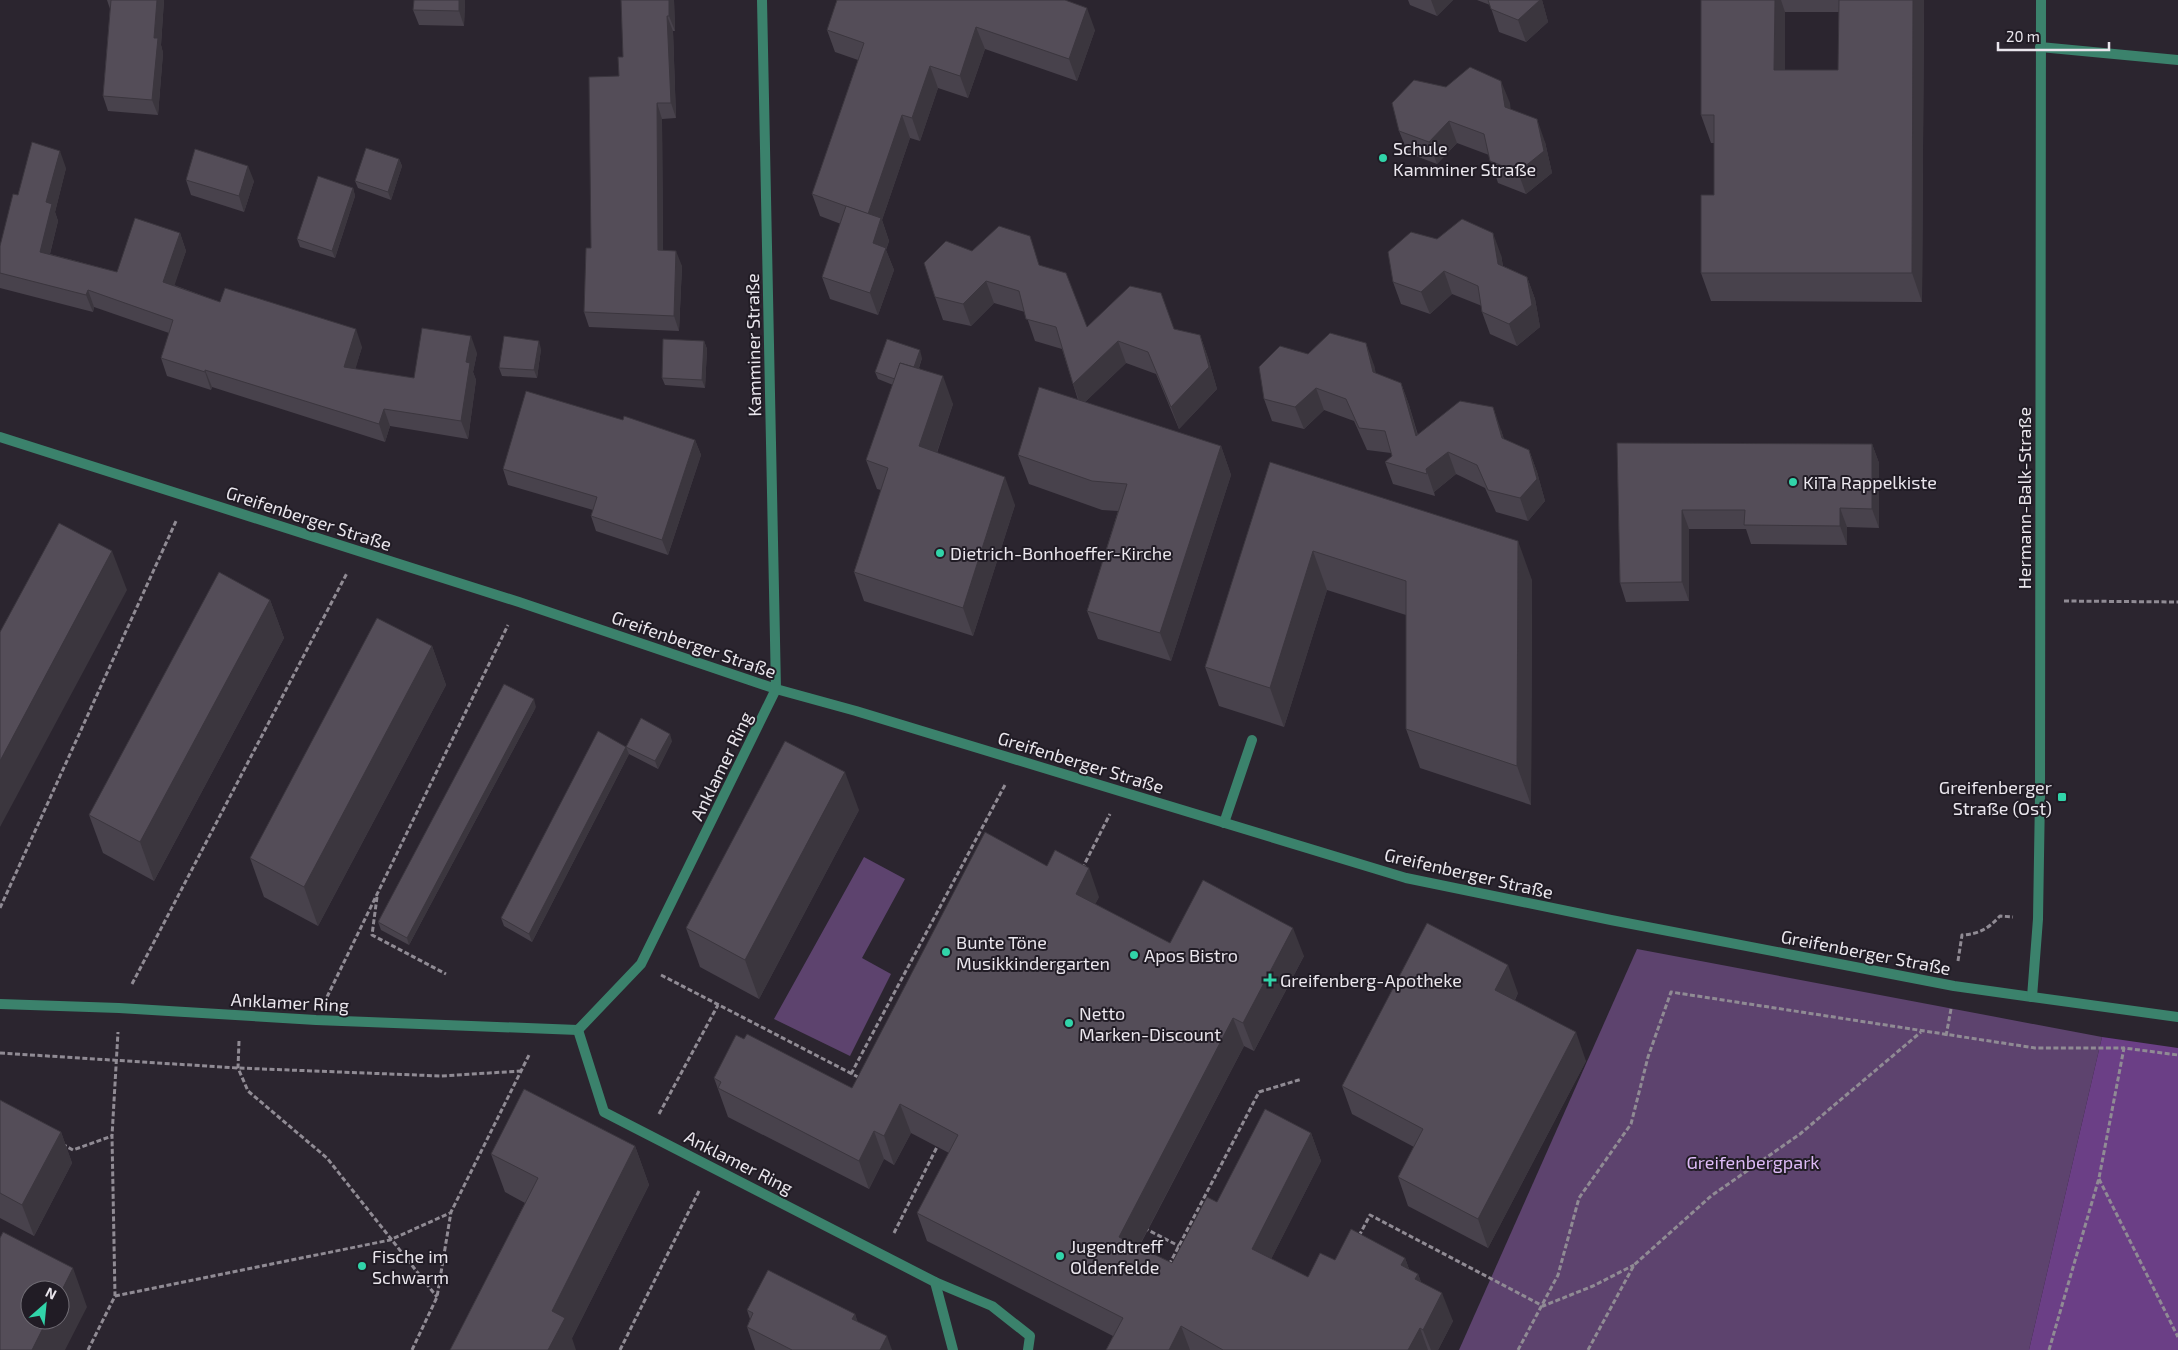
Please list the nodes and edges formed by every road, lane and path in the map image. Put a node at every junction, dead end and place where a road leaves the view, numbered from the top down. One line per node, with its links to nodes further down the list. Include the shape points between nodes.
1 (762, 0): 11 (street, Kamminer Straße)
2 (2040, 0): 3 (street, Hermann-Balk-Straße)
3 (2040, 47): 4 (street); 8 (street, Hermann-Balk-Straße)
4 (2178, 60)
5 (0, 437): 6 (street, Greifenberger Straße)
6 (188, 496): 7 (street, Greifenberger Straße); 18 (path)
7 (358, 551): 9 (street, Greifenberger Straße); 27 (path)
8 (2040, 601): 10 (path); 19 (street, Hermann-Balk-Straße)
9 (519, 602): 11 (street, Greifenberger Straße); 17 (path)
10 (2178, 602)
11 (776, 689): 13 (street, Greifenberger Straße); 20 (street, Anklamer Ring)
12 (1252, 740): 15 (street)
13 (1018, 760): 14 (street, Greifenberger Straße); 41 (path)
14 (1122, 792): 15 (street, Greifenberger Straße); 16 (path)
15 (1224, 823): 23 (street, Greifenberger Straße, via 1406,878 1954,986)
16 (1081, 870)
17 (377, 894): 22 (path, via 372,934); 30 (path)
18 (0, 908)
19 (2038, 919): 21 (path, via 2000,916 1976,934 1962,935); 23 (street, Hermann-Balk-Straße)
20 (641, 964): 25 (path); 32 (street, Anklamer Ring)
21 (1957, 967)
22 (446, 974)
23 (2032, 997): 29 (street, Greifenberger Straße)
24 (0, 1004): 27 (street, Anklamer Ring)
25 (718, 1005): 41 (path); 44 (path)
26 (1951, 1005): 34 (path)
27 (119, 1008): 28 (street, Anklamer Ring); 38 (path)
28 (241, 1015): 30 (street, Anklamer Ring); 39 (path)
29 (2178, 1018)
30 (316, 1020): 31 (street, Anklamer Ring)
31 (527, 1028): 32 (street, Anklamer Ring); 40 (path, via 531,1050)
32 (578, 1030): 44 (street, Anklamer Ring, via 604,1112)
33 (1922, 1032): 34 (path); 57 (path, via 1800,1134 1710,1196); 62 (path, via 1671,992 1648,1057 1631,1124 1579,1198 1558,1275)
34 (1946, 1036): 35 (path, via 2035,1048)
35 (2124, 1048): 37 (path); 49 (path)
36 (0, 1053): 38 (path)
37 (2178, 1055)
38 (116, 1060): 39 (path); 45 (path)
39 (238, 1068): 40 (path, via 441,1076); 52 (path, via 248,1091 327,1158)
40 (521, 1071): 50 (path)
41 (851, 1074): 43 (path)
42 (1302, 1079): 54 (path, via 1259,1092)
43 (869, 1083)
44 (648, 1134): 48 (street, Anklamer Ring)
45 (112, 1136): 46 (path, via 74,1150); 60 (path)
46 (57, 1141)
47 (940, 1142): 56 (path)
48 (712, 1167): 56 (street, Anklamer Ring); 66 (path)
49 (2099, 1178): 63 (path); 71 (path)
50 (451, 1212): 52 (path); 61 (path)
51 (1136, 1223): 54 (path)
52 (390, 1240): 60 (path); 61 (path)
53 (1357, 1240): 62 (path, via 1370,1215)
54 (1180, 1244): 55 (path); 58 (path)
55 (1188, 1246)
56 (884, 1255): 59 (street, Anklamer Ring)
57 (1634, 1265): 62 (path); 70 (path)
58 (1165, 1272)
59 (935, 1282): 67 (street); 68 (street, Anklamer Ring, via 992,1306 1030,1336)
60 (115, 1296): 64 (path)
61 (437, 1297): 65 (path)
62 (1543, 1306): 69 (path)
63 (2178, 1337)
64 (88, 1350)
65 (412, 1350)
66 (620, 1350)
67 (953, 1350)
68 (1028, 1350)
69 (1518, 1350)
70 (1588, 1350)
71 (2049, 1350)

